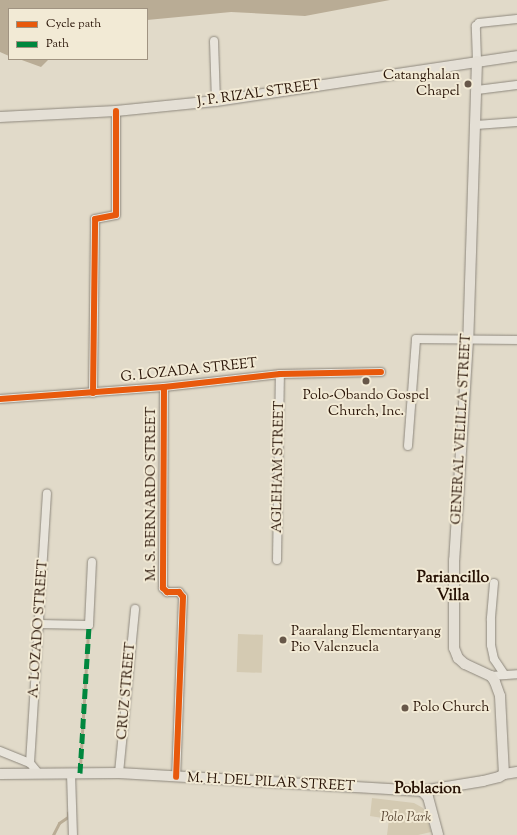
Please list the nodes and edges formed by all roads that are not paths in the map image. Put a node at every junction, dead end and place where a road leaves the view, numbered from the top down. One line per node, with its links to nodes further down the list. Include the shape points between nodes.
1 (517, 19): 4 (street, via 476,26)
2 (214, 41): 7 (street)
3 (517, 56): 4 (main road, J. P. RIZAL STREET)
4 (477, 61): 6 (main road, GENERAL VELILLA STREET); 7 (main road, J. P. RIZAL STREET)
5 (517, 86): 6 (street)
6 (477, 90): 11 (main road, GENERAL VELILLA STREET)
7 (216, 101): 8 (main road, J. P. RIZAL STREET)
8 (116, 111): 9 (main road, J. P. RIZAL STREET); 17 (street, via 116,215 94,219)
9 (0, 117)
10 (517, 122): 11 (street)
11 (476, 126): 12 (main road, GENERAL VELILLA STREET)
12 (468, 340): 13 (street); 19 (street, via 416,339); 28 (main road, GENERAL VELILLA STREET, via 454,560 454,648 458,658 465,664)
13 (517, 340)
14 (381, 372): 15 (street, G. LOZADA STREET)
15 (280, 374): 16 (street, G. LOZADA STREET); 21 (street, AGLEHAM STREET)
16 (164, 387): 17 (street, G. LOZADA STREET); 37 (street, M. S. BERNARDO STREET, via 163,588 167,592 179,592 183,597)
17 (93, 392): 18 (street, G. LOZADA STREET)
18 (0, 399)
19 (408, 446)
20 (47, 494): 25 (street, A. LOZADO STREET)
21 (277, 560)
22 (92, 562): 25 (street, via 89,626)
23 (494, 583): 26 (street, via 490,620 491,645 494,659)
24 (135, 608): 34 (street, CRUZ STREET)
25 (39, 624): 30 (street, A. LOZADO STREET)
26 (504, 674): 27 (street); 28 (street)
27 (517, 674)
28 (491, 676): 36 (main road, via 500,696)
29 (0, 751): 30 (street)
30 (30, 763): 32 (street)
31 (517, 772): 36 (main road, M. H. DEL PILAR STREET)
32 (38, 773): 33 (main road, M. H. DEL PILAR STREET); 35 (main road, M. H. DEL PILAR STREET)
33 (71, 773): 34 (main road, M. H. DEL PILAR STREET); 40 (street)
34 (119, 773): 37 (main road, M. H. DEL PILAR STREET)
35 (0, 774)
36 (504, 774): 38 (main road, M. H. DEL PILAR STREET, via 483,781)
37 (176, 777): 38 (main road, M. H. DEL PILAR STREET)
38 (422, 791): 39 (main road, via 428,797)
39 (435, 834)
40 (73, 835)

